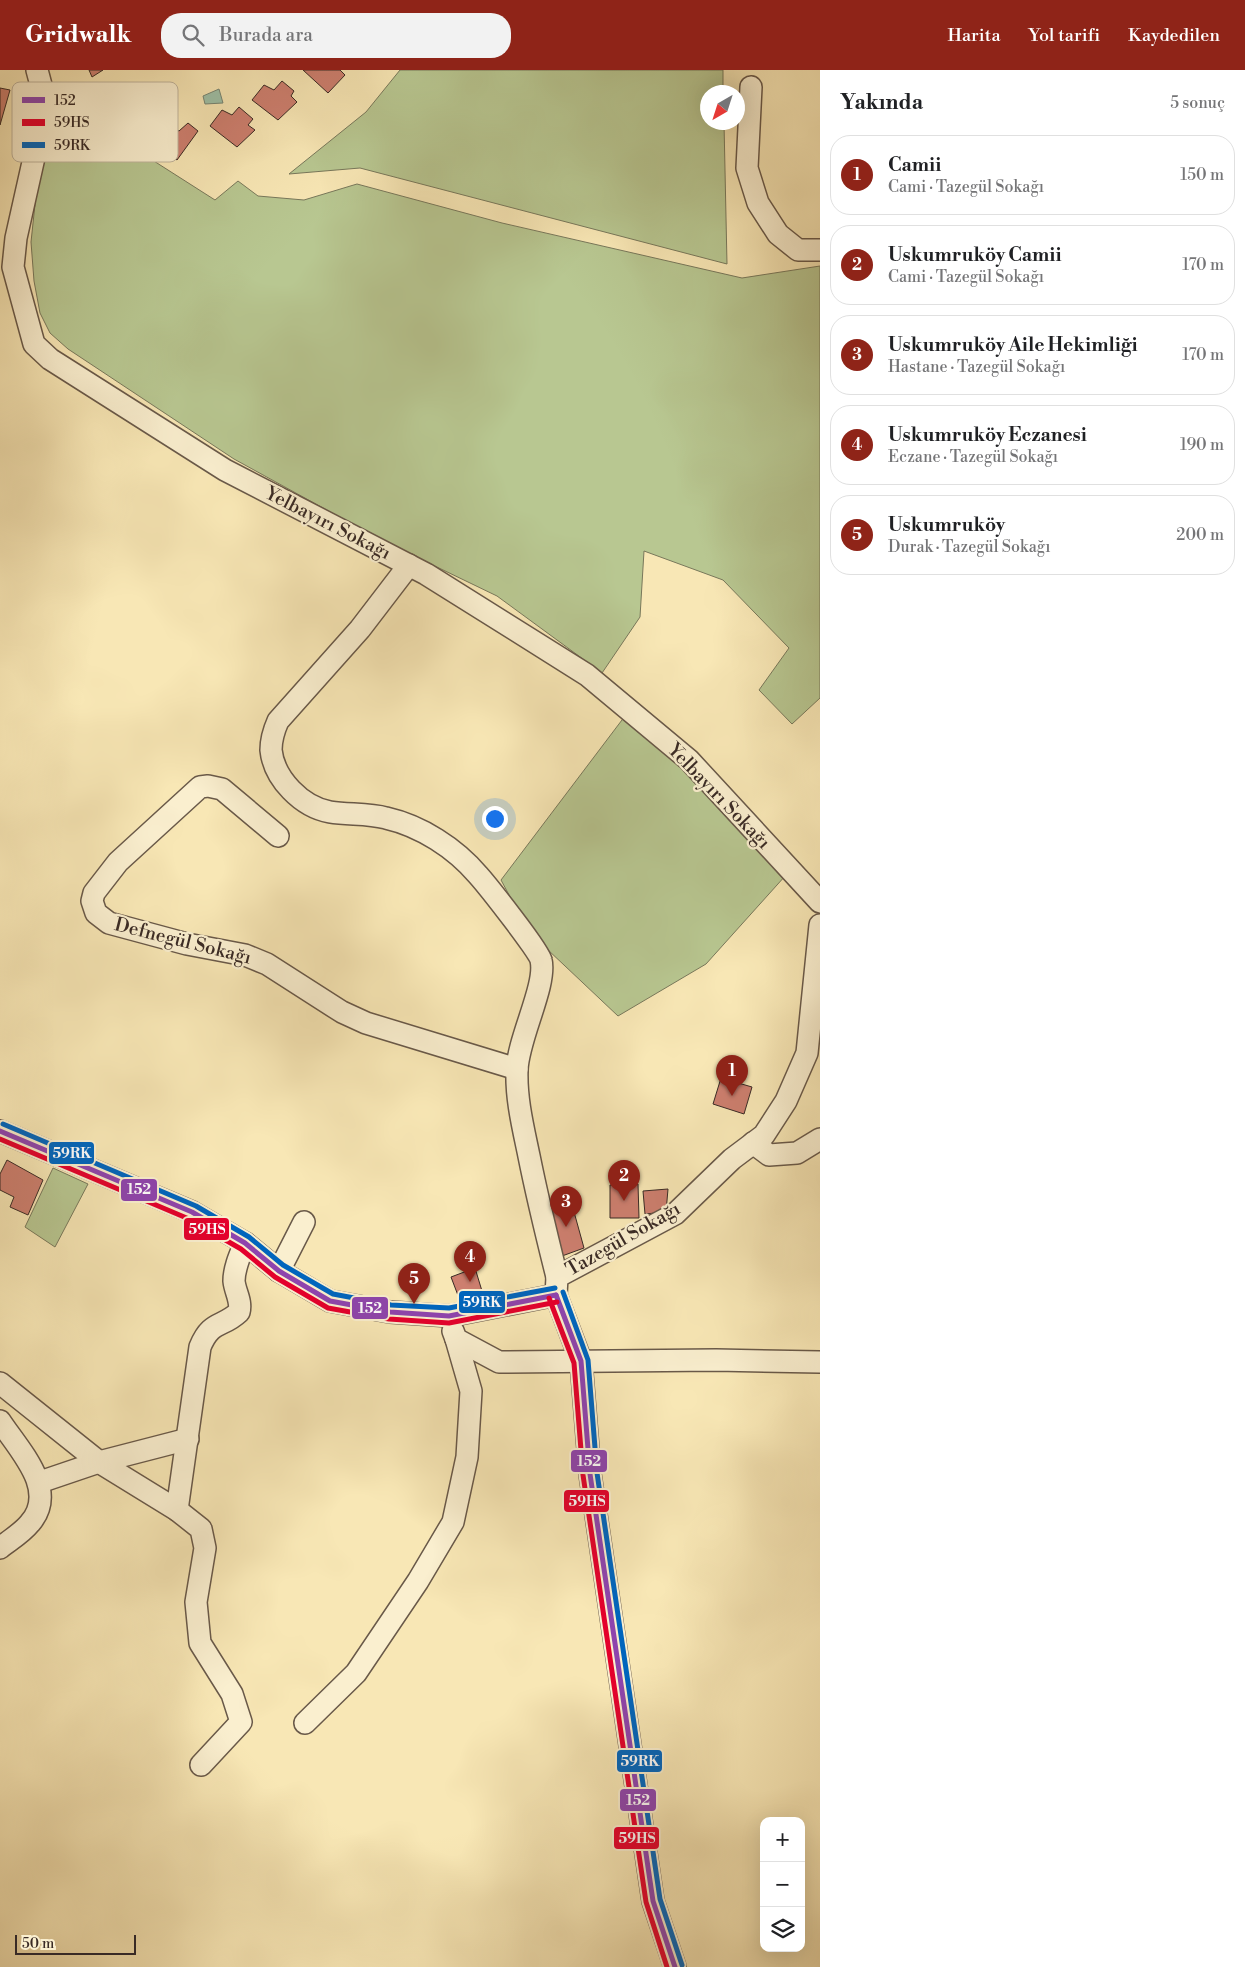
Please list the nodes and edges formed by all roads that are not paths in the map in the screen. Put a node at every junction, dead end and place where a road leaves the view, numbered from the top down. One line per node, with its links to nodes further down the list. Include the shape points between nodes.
1 (751, 87): 3 (street, via 747,168 758,203 778,234 798,250)
2 (33, 162): 4 (street, Yelbayırı Sokağı)
3 (820, 250)
4 (7, 268): 5 (street, Yelbayırı Sokağı, via 34,344 50,360 225,470)
5 (409, 565): 7 (street, Yelbayırı Sokağı, via 587,675 689,760); 9 (street, via 360,629 278,721 271,748 274,763 282,779 305,801 329,811 386,818 406,825 444,845 479,875 541,958 542,976)
6 (278, 836): 9 (street, Defnegül Sokağı, via 222,789 200,787 118,862 94,893 94,908 100,918 109,922 267,964 342,1012 366,1023)
7 (820, 902)
8 (820, 925): 12 (street, Tazegül Sokağı, via 807,1053 786,1101 764,1135)
9 (517, 1069): 16 (street, via 520,1113)
10 (0, 1131): 14 (street, Tazegül Sokağı, via 192,1212)
11 (820, 1139): 12 (street, via 796,1153 769,1154)
12 (753, 1143): 16 (street, Tazegül Sokağı, via 675,1214)
13 (304, 1222): 15 (street)
14 (245, 1243): 15 (street, Tazegül Sokağı); 23 (street, via 234,1283 241,1306 239,1312 213,1326 200,1347)
15 (279, 1271): 17 (street, Tazegül Sokağı, via 330,1301 390,1312)
16 (556, 1286): 17 (street, Tazegül Sokağı); 19 (street)
17 (449, 1316): 18 (street)
18 (456, 1339): 19 (street, via 500,1362); 28 (street, via 471,1391 467,1456 454,1522 356,1673)
19 (581, 1361): 20 (street); 30 (street, via 590,1474 653,1901)
20 (820, 1362)
21 (0, 1383): 24 (street)
22 (0, 1421): 25 (street)
23 (188, 1439): 24 (street); 26 (street)
24 (98, 1462): 25 (street); 26 (street)
25 (40, 1482): 27 (street, via 41,1505 38,1511 30,1523)
26 (177, 1510): 29 (street, via 201,1529 205,1548 196,1602 200,1643 232,1694 241,1722)
27 (0, 1548)
28 (305, 1723)
29 (201, 1765)
30 (675, 1967)

